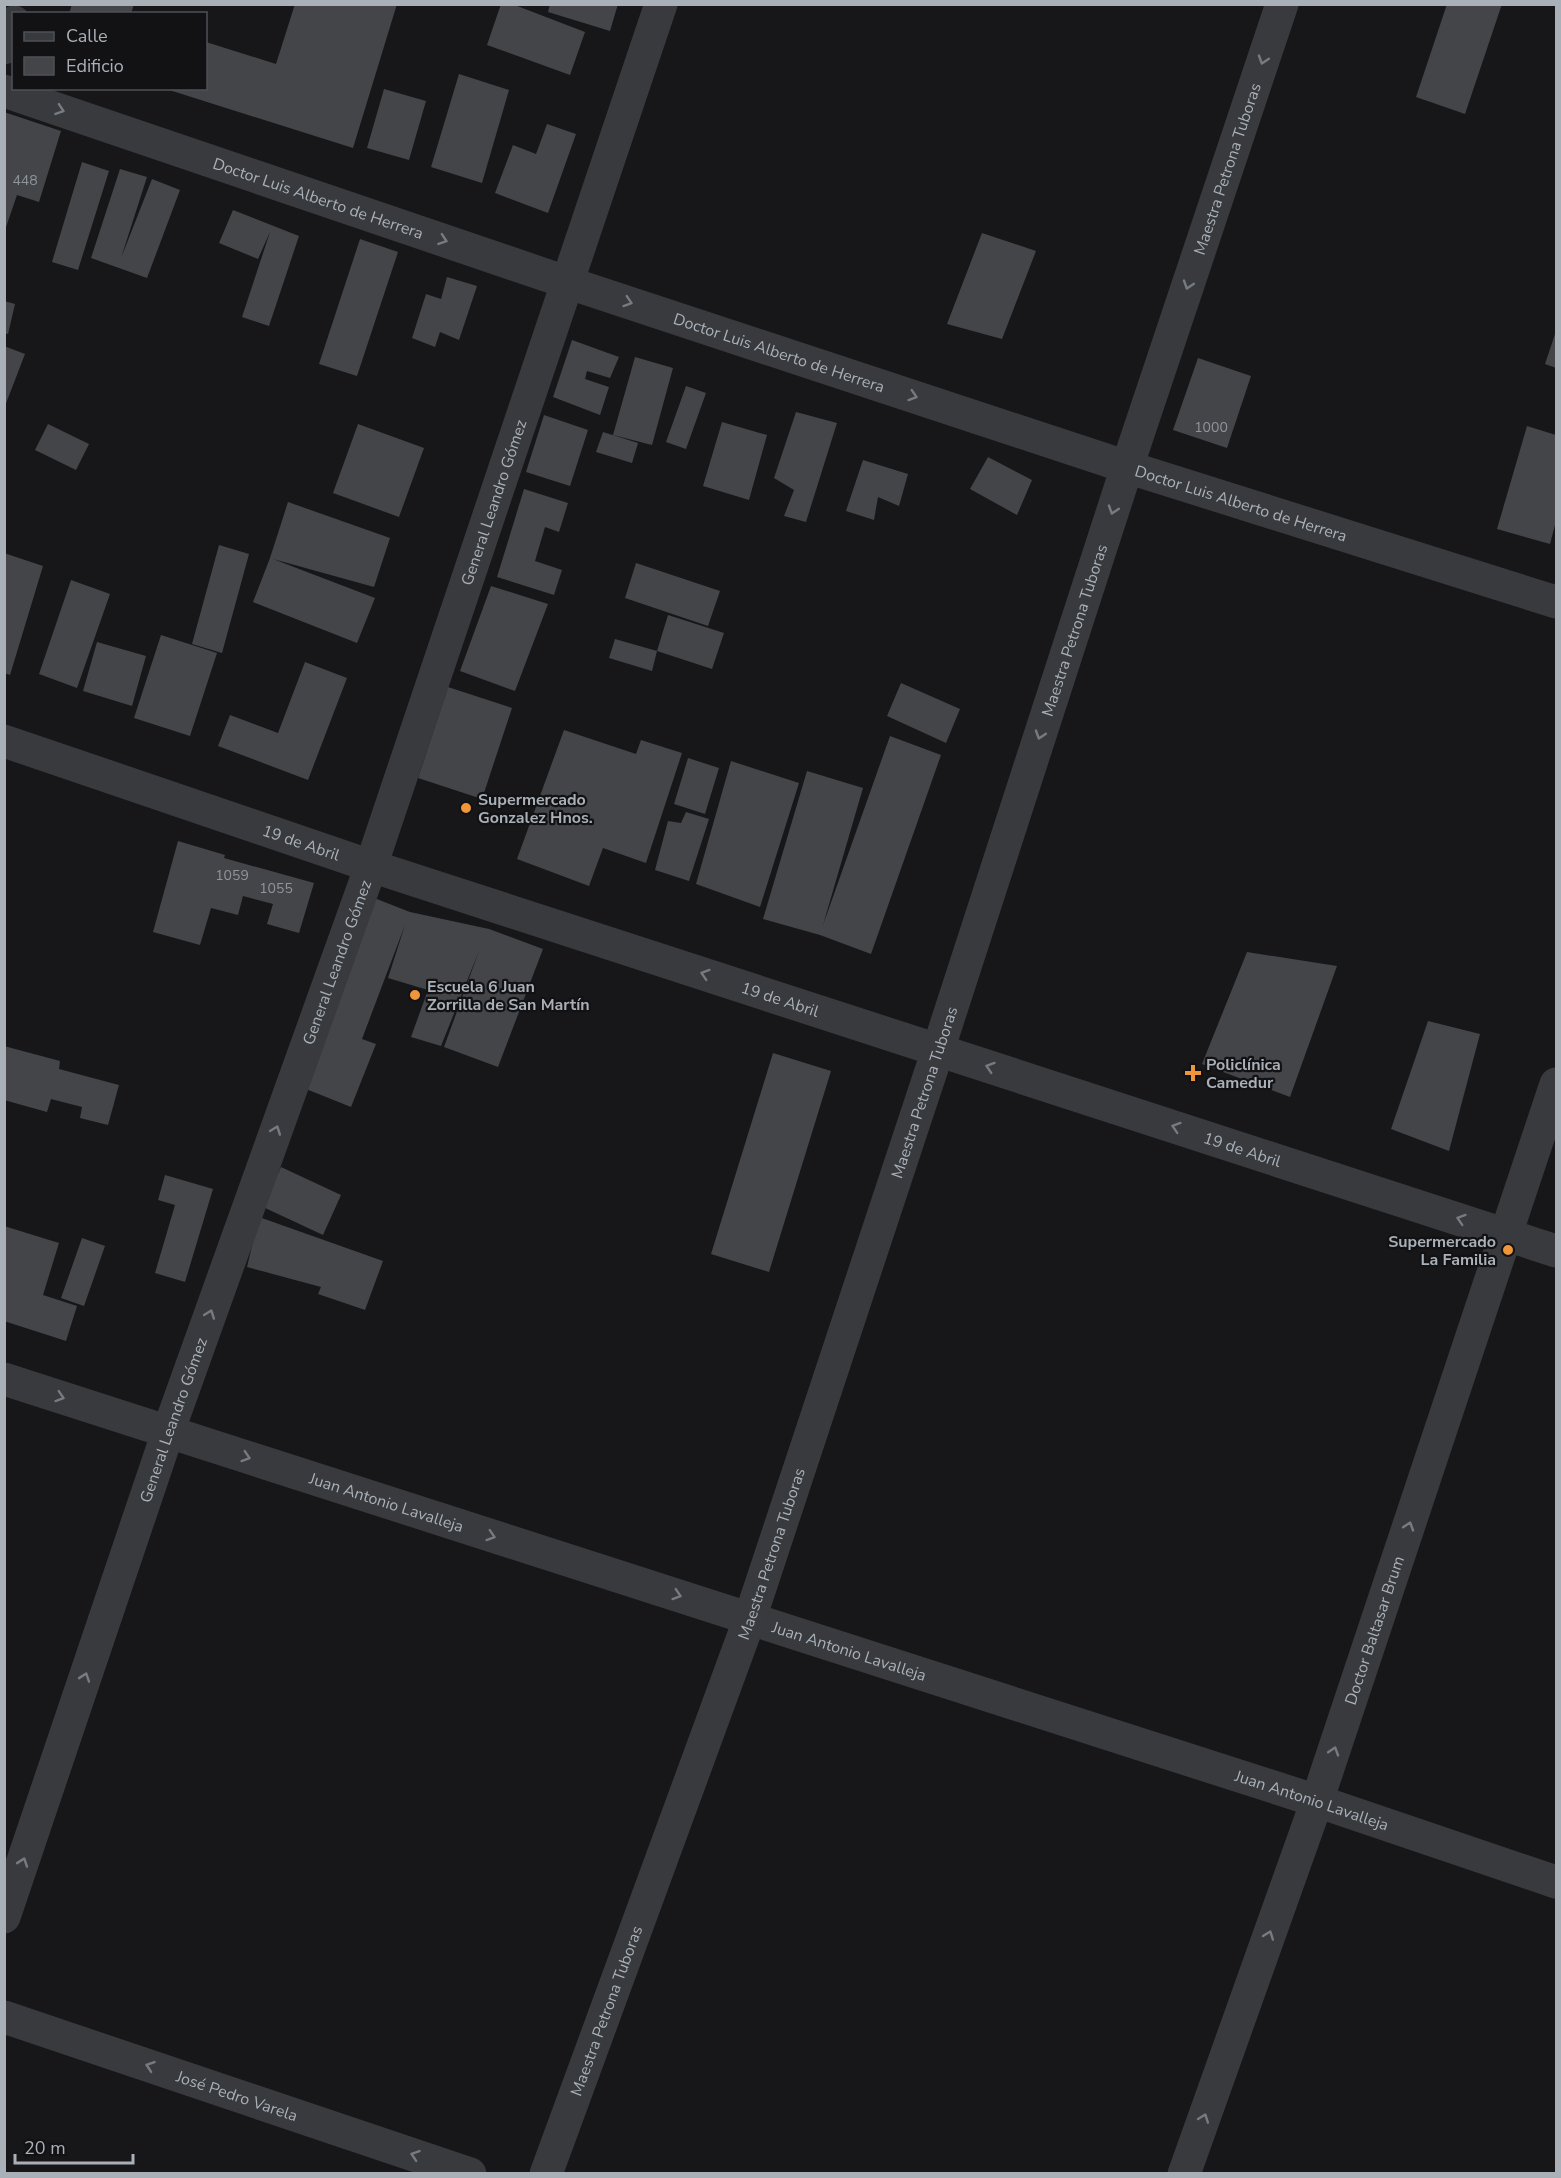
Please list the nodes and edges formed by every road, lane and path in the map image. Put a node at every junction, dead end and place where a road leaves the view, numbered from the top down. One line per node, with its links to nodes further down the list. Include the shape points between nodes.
1 (661, 4): 6 (street, General Leandro Gómez)
2 (1282, 4): 7 (street, Maestra Petrona Tuboras, one-way to 7)
3 (12, 27): 4 (street)
4 (4, 48)
5 (4, 91): 6 (street, Doctor Luis Alberto de Herrera, one-way to 6)
6 (566, 282): 7 (street, Doctor Luis Alberto de Herrera, one-way to 7); 10 (street, General Leandro Gómez)
7 (1127, 467): 8 (street, Doctor Luis Alberto de Herrera); 11 (street, Maestra Petrona Tuboras, one-way to 11)
8 (1557, 602)
9 (4, 741): 10 (street, 19 de Abril)
10 (371, 866): 11 (street, 19 de Abril, one-way to 10); 16 (street, General Leandro Gómez, one-way to 10)
11 (938, 1050): 13 (street, 19 de Abril, one-way to 11); 17 (street, Maestra Petrona Tuboras)
12 (1557, 1084): 13 (street, Doctor Baltasar Brum)
13 (1507, 1234): 14 (street, 19 de Abril); 18 (street, Doctor Baltasar Brum, one-way to 13)
14 (1557, 1251)
15 (4, 1379): 16 (street, Juan Antonio Lavalleja, one-way to 16)
16 (168, 1432): 17 (street, Juan Antonio Lavalleja, one-way to 17); 20 (street, General Leandro Gómez, one-way to 16)
17 (750, 1618): 18 (street, Juan Antonio Lavalleja); 23 (street, Maestra Petrona Tuboras)
18 (1317, 1801): 19 (street, Juan Antonio Lavalleja); 24 (street, Doctor Baltasar Brum, one-way to 18)
19 (1557, 1882)
20 (4, 1917)
21 (4, 2017): 22 (street, José Pedro Varela, one-way to 21)
22 (470, 2174)
23 (546, 2174)
24 (1184, 2174)

